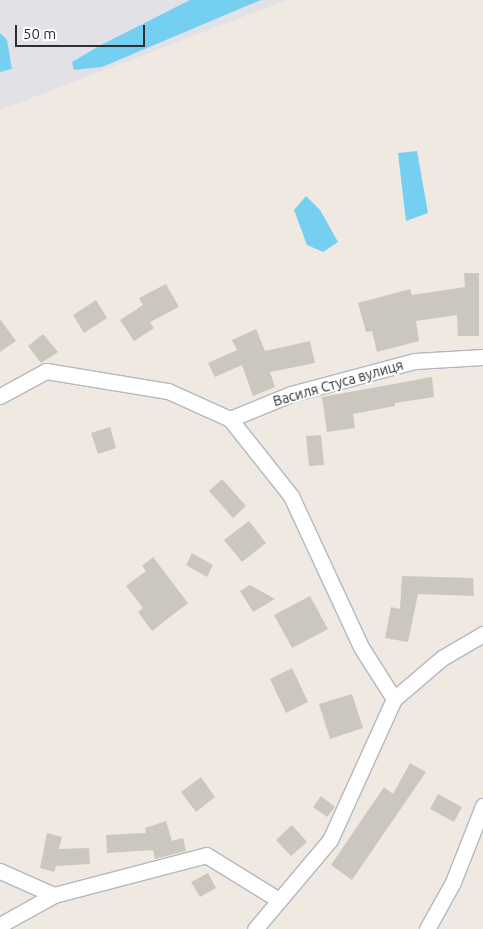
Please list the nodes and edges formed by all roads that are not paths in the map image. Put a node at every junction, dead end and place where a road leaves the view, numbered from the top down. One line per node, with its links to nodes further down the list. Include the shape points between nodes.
1 (483, 357): 3 (street, Василя Стуса вулиця, via 415,361 291,394)
2 (0, 396): 3 (street, via 46,371 168,391)
3 (230, 419): 5 (street, via 291,496 361,647)
4 (483, 634): 5 (street, via 442,658)
5 (394, 699): 9 (street, via 330,840)
6 (483, 806): 12 (street, via 453,882)
7 (0, 872): 8 (street)
8 (54, 895): 9 (street, via 206,856); 10 (street)
9 (279, 900): 11 (street)
10 (0, 925)
11 (255, 929)
12 (427, 929)

